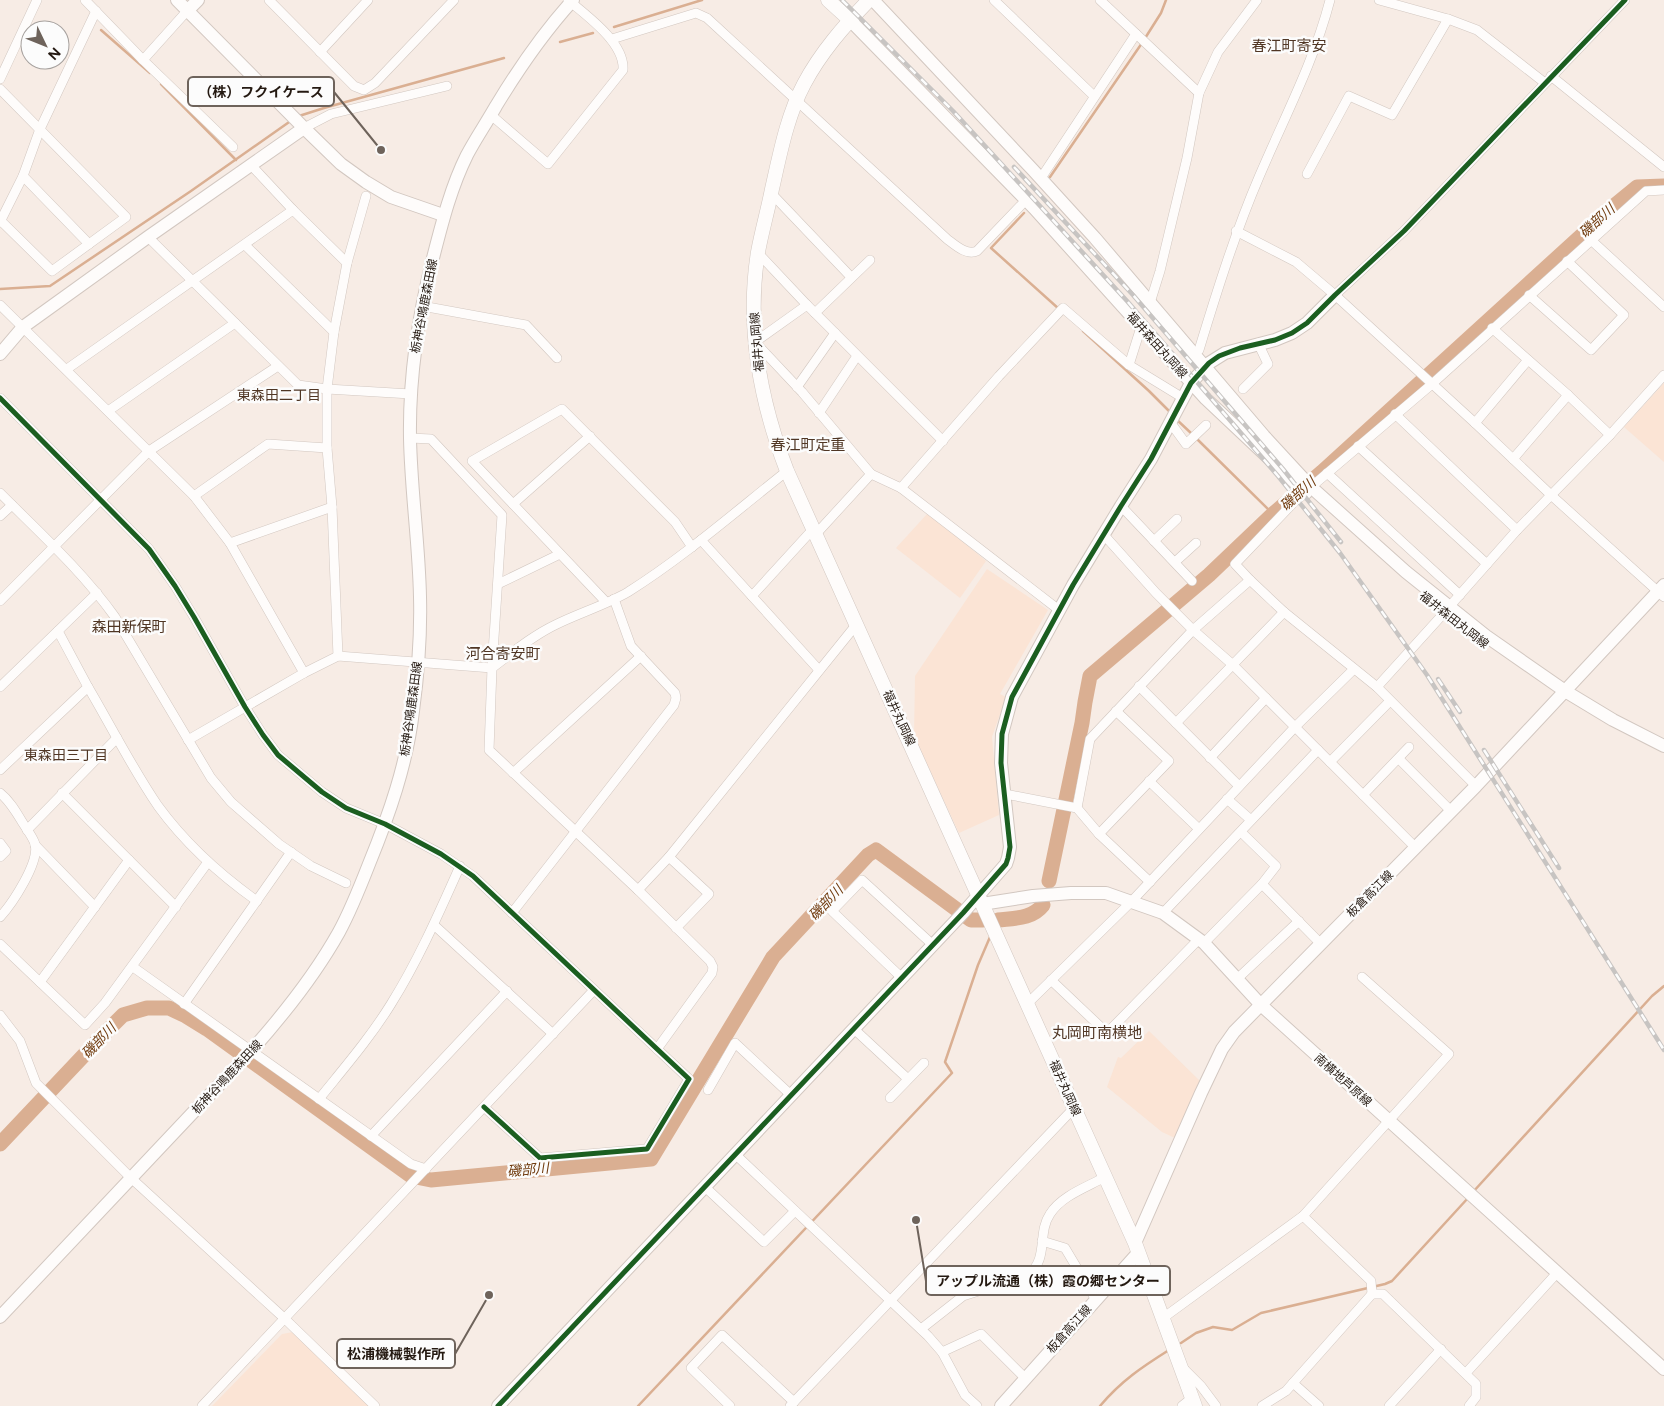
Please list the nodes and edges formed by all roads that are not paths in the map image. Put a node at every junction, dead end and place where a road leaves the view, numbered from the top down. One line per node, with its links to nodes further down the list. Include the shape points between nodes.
1 (37, 0): 26 (street)
2 (85, 0): 18 (street)
3 (177, 0): 19 (main road)
4 (198, 0): 19 (main road)
5 (368, 0): 24 (street)
6 (454, 0): 24 (street, via 375,83 364,90 354,86)
7 (828, 0): 21 (main road)
8 (869, 0): 21 (main road, 福井丸岡線)
9 (873, 0): 41 (main road, 福井森田丸岡線)
10 (994, 0): 31 (street)
11 (1100, 0): 22 (street)
12 (1257, 0): 30 (street, via 1218,52)
13 (1330, 0): 49 (street, via 1306,70)
14 (1379, 0): 20 (street)
15 (1625, 0): 27 (street)
16 (571, 1): 23 (street); 33 (main road, 栃神谷鳴鹿森田線, via 526,58)
17 (274, 2): 24 (street)
18 (96, 11): 25 (street); 35 (street)
19 (187, 11): 25 (street); 34 (main road)
20 (1448, 19): 27 (street, via 1478,30); 39 (street, via 1392,115 1349,96)
21 (850, 20): 32 (main road, 福井丸岡線, via 821,55); 45 (main road, 福井森田丸岡線)
22 (1136, 34): 30 (street); 31 (street)
23 (612, 39): 32 (street, via 696,13 707,18); 33 (street, via 624,63 624,70 548,164)
24 (320, 52)
25 (143, 60): 36 (street)
26 (0, 80)
27 (1548, 80): 38 (street); 60 (street, via 1404,232)
28 (446, 86): 34 (street, via 331,114)
29 (0, 89): 35 (street)
30 (1199, 93): 62 (street, via 1187,158)
31 (1094, 96): 41 (street)
32 (797, 100): 43 (main road, 福井丸岡線); 45 (street, via 947,239 966,251 977,251)
33 (491, 115): 47 (main road, 栃神谷鳴鹿森田線, via 467,156)
34 (302, 126): 37 (main road); 47 (main road, via 341,164 366,182 391,196)
35 (40, 129): 40 (street); 52 (street, via 126,217)
36 (233, 147)
37 (251, 166): 46 (street); 50 (main road)
38 (1664, 167)
39 (1307, 174)
40 (23, 176): 48 (street); 52 (street)
41 (1041, 178): 62 (main road, 福井森田丸岡線)
42 (1664, 190): 51 (street, via 1646,191)
43 (771, 193): 54 (main road, 福井丸岡線); 58 (street)
44 (366, 196): 57 (street)
45 (1026, 200): 69 (main road, 福井森田丸岡線)
46 (293, 210): 53 (street); 57 (street)
47 (444, 215): 65 (main road, 栃神谷鳴鹿森田線)
48 (0, 221): 52 (street, via 52,272)
49 (1236, 232): 60 (street, via 1296,262); 77 (street, via 1199,350)
50 (148, 236): 59 (street); 70 (main road)
51 (1591, 240): 56 (street); 66 (street)
52 (89, 244)
53 (245, 245): 59 (street); 72 (street)
54 (758, 254): 64 (street); 74 (main road, 福井丸岡線)
55 (870, 260): 58 (street)
56 (1567, 261): 61 (street); 61 (street, via 1624,316 1591,350)
57 (347, 263): 72 (street)
58 (852, 277): 67 (street)
59 (194, 282): 68 (street); 84 (street)
60 (1335, 295): 75 (main road, via 1307,324 1275,340); 87 (street)
61 (1529, 295): 71 (street)
62 (1150, 302): 77 (main road, 福井森田丸岡線)
63 (0, 305): 70 (street)
64 (807, 305): 67 (street); 74 (street)
65 (422, 306): 79 (street, via 526,325); 91 (main road, 栃神谷鳴鹿森田線)
66 (1664, 307)
67 (815, 313): 73 (street)
68 (234, 323): 82 (street); 95 (street)
69 (1142, 327): 81 (street); 86 (main road, 福井森田丸岡線)
70 (23, 328): 76 (main road); 84 (street)
71 (1492, 328): 80 (street); 87 (street)
72 (334, 332): 89 (street)
73 (835, 333): 78 (street); 88 (street)
74 (755, 342): 88 (street); 109 (main road, 福井丸岡線, via 767,413)
75 (1258, 343): 83 (main road, via 1225,353); 90 (street, via 1268,364)
76 (0, 354)
77 (1194, 354): 83 (main road, 福井森田丸岡線)
78 (857, 356): 96 (street); 104 (street)
79 (557, 358)
80 (1528, 360): 92 (street); 99 (street)
81 (1129, 365): 94 (street); 104 (street, via 1063,308)
82 (278, 366): 89 (street, via 298,385); 107 (street)
83 (1205, 368): 86 (main road); 112 (main road, 福井森田丸岡線)
84 (67, 369): 95 (street)
85 (1664, 376): 101 (street)
86 (1191, 383): 94 (main road); 112 (main road, 福井森田丸岡線, via 1229,422)
87 (1432, 384): 97 (street); 99 (street)
88 (797, 387): 96 (street)
89 (327, 389): 91 (street); 106 (street)
90 (1243, 389)
91 (411, 394): 103 (main road, 栃神谷鳴鹿森田線)
92 (1568, 395): 101 (street); 108 (street)
93 (0, 398): 117 (street)
94 (1183, 398): 98 (main road)
95 (108, 411): 107 (street)
96 (819, 413): 111 (street)
97 (1395, 414): 105 (street); 124 (street)
98 (1170, 422): 100 (street, via 1186,444); 120 (main road, via 1151,459)
99 (1475, 422): 108 (street)
100 (1206, 425)
101 (1610, 435): 115 (street)
102 (590, 436): 119 (street); 119 (street, via 562,409 472,461); 131 (street, via 675,522)
103 (410, 438): 138 (street, via 431,438 502,515); 153 (main road, 栃神谷鳴鹿森田線, via 420,598)
104 (943, 441): 113 (street)
105 (1358, 446): 110 (street); 135 (street)
106 (327, 448): 116 (street, via 268,444); 121 (street)
107 (148, 451): 116 (street); 117 (street)
108 (1513, 459): 115 (street)
109 (787, 471): 125 (main road, 福井丸岡線); 127 (street)
110 (1327, 473): 112 (street); 141 (street)
111 (871, 474): 113 (street); 125 (street)
112 (1305, 486): 136 (street, via 1295,501 1235,564); 146 (main road, 福井森田丸岡線)
113 (901, 488): 145 (street)
114 (0, 493): 118 (street)
115 (1551, 495): 124 (street); 139 (street)
116 (194, 496): 129 (street)
117 (101, 500): 132 (street); 166 (street, via 149,549 175,586)
118 (12, 504): 122 (street); 132 (street)
119 (513, 504): 133 (street)
120 (1120, 506): 126 (main road); 128 (street)
121 (332, 507): 129 (street); 151 (street)
122 (0, 516)
123 (1177, 520): 128 (street)
124 (1517, 530): 135 (street)
125 (815, 531): 142 (street); 148 (main road, 福井丸岡線)
126 (1104, 535): 145 (main road); 149 (street)
127 (701, 540): 131 (street); 142 (street)
128 (1154, 541): 134 (street)
129 (230, 542): 158 (street)
130 (1196, 543): 134 (street)
131 (692, 546): 143 (street, via 633,589)
132 (55, 547): 140 (street); 144 (street)
133 (560, 554): 138 (street); 143 (street)
134 (1175, 562): 137 (street)
135 (1487, 564): 141 (street)
136 (1250, 580): 147 (street); 149 (street)
137 (1192, 581)
138 (498, 584): 155 (street)
139 (1662, 591): 163 (main road, 板倉高江線)
140 (97, 593): 150 (street); 171 (street, via 115,617)
141 (1460, 595): 146 (street)
142 (752, 596): 157 (street)
143 (610, 600): 152 (street, via 631,646); 155 (street, via 554,625)
144 (0, 601)
145 (1059, 610): 185 (main road, via 1012,696 1002,734)
146 (1446, 610): 162 (street); 163 (main road, 福井森田丸岡線, via 1501,656 1548,684)
147 (1284, 612): 154 (street); 156 (street)
148 (856, 624): 157 (street); 210 (main road, 福井丸岡線)
149 (1193, 630): 154 (street); 159 (street)
150 (58, 631): 160 (street); 161 (street)
151 (338, 656): 153 (street); 158 (street)
152 (640, 656): 179 (street); 194 (street, via 675,693 674,705)
153 (419, 662): 155 (street); 191 (main road, 栃神谷鳴鹿森田線, via 406,756)
154 (1233, 665): 164 (street); 168 (street)
155 (492, 668): 179 (street, via 489,750)
156 (1354, 669): 162 (street); 169 (street)
157 (819, 670): 201 (street)
158 (304, 673): 166 (street)
159 (1139, 686): 167 (street); 168 (street)
160 (0, 687)
161 (88, 687): 170 (street); 178 (street)
162 (1377, 688): 165 (street)
163 (1565, 690): 172 (main road, 福井森田丸岡線); 182 (main road, 板倉高江線)
164 (1266, 698): 169 (street); 175 (street)
165 (1390, 701): 177 (street); 182 (street)
166 (245, 708): 171 (street); 191 (street, via 278,755 304,778 346,808)
167 (1116, 711): 180 (street, via 1169,761); 188 (street, via 1090,739)
168 (1176, 723): 175 (street)
169 (1295, 727): 174 (street); 181 (street)
170 (117, 738): 184 (street); 204 (street, via 158,805)
171 (188, 740): 200 (street, via 211,778 231,802)
172 (1664, 746)
173 (1409, 747): 176 (street)
174 (1318, 750): 177 (street); 190 (street)
175 (1210, 758): 181 (street)
176 (1399, 759): 186 (street); 189 (street)
177 (1330, 762): 186 (street)
178 (0, 770)
179 (513, 774): 194 (street)
180 (1149, 781): 192 (street); 196 (street)
181 (1239, 786): 187 (street)
182 (1476, 786): 189 (main road, 板倉高江線)
183 (0, 793): 193 (street, via 6,797)
184 (62, 793): 193 (street); 203 (street)
185 (1005, 794): 188 (street); 210 (main road, via 1010,847 1008,858)
186 (1363, 795): 199 (street)
187 (1227, 799): 190 (street); 192 (street)
188 (1070, 807): 196 (street)
189 (1451, 811): 199 (main road, 板倉高江線)
190 (1251, 820): 195 (street)
191 (386, 824): 205 (street); 240 (main road, 栃神谷鳴鹿森田線, via 340,931 280,1018)
192 (1199, 828): 206 (street)
193 (26, 830): 198 (street)
194 (575, 831): 209 (street); 215 (street)
195 (1241, 832): 208 (street, via 1276,866); 216 (street)
196 (1099, 834): 206 (street)
197 (0, 843): 202 (street, via 6,851)
198 (35, 845): 213 (street); 217 (street, via 33,863)
199 (1416, 848): 223 (main road, 板倉高江線)
200 (291, 852): 207 (street); 211 (street)
201 (669, 857): 209 (street); 220 (street, via 709,894)
202 (0, 858)
203 (129, 860): 213 (street); 214 (street)
204 (208, 862): 211 (street); 214 (street)
205 (460, 866): 215 (street); 219 (street)
206 (1150, 882): 212 (street)
207 (346, 883)
208 (1262, 884): 218 (street); 221 (street)
209 (638, 890): 220 (street)
210 (980, 900): 212 (main road, 南横地芦原線, via 1106,893); 224 (main road); 234 (main road, 福井丸岡線)
211 (257, 901): 233 (street)
212 (1131, 902): 216 (main road, 南横地芦原線); 229 (street)
213 (95, 907): 230 (street)
214 (176, 907): 225 (street)
215 (512, 913): 231 (street)
216 (1163, 913): 221 (main road, 南横地芦原線)
217 (0, 917)
218 (1299, 921): 223 (street); 228 (street)
219 (434, 925): 232 (street); 246 (street, via 391,1004)
220 (676, 928): 239 (street, via 713,967 712,973)
221 (1202, 941): 228 (main road, 南横地芦原線); 229 (street, via 1107,1033)
222 (0, 944): 230 (street)
223 (1321, 944): 235 (main road, 板倉高江線)
224 (933, 945): 227 (main road); 227 (street, via 862,880 832,911)
225 (133, 967): 230 (street, via 85,1025); 233 (street)
226 (1362, 977): 249 (street, via 1449,1054)
227 (902, 978): 237 (main road)
228 (1238, 979): 235 (main road, 南横地芦原線)
229 (1051, 980): 234 (street)
230 (40, 982)
231 (594, 990): 238 (street); 239 (street)
232 (506, 991): 238 (street); 250 (street)
233 (184, 1004): 240 (street)
234 (1027, 1004): 248 (main road, 福井丸岡線)
235 (1261, 1005): 249 (main road, 南横地芦原線); 259 (main road, 板倉高江線, via 1222,1049 1200,1093)
236 (0, 1015): 254 (street, via 20,1041 36,1083)
237 (854, 1029): 242 (street); 244 (main road)
238 (553, 1034): 247 (street)
239 (657, 1049): 247 (street, via 689,1079 647,1149 540,1158)
240 (251, 1051): 246 (street); 254 (main road, 栃神谷鳴鹿森田線)
241 (924, 1063): 242 (street)
242 (908, 1079): 245 (street)
243 (708, 1090): 244 (street, via 735,1043)
244 (792, 1096): 251 (main road)
245 (890, 1098)
246 (320, 1099): 250 (street)
247 (484, 1107): 252 (street)
248 (1074, 1108): 253 (main road, 福井丸岡線); 263 (street)
249 (1388, 1121): 257 (street); 260 (main road, 南横地芦原線)
250 (371, 1136): 252 (street, via 411,1164)
251 (736, 1155): 255 (main road); 256 (street)
252 (426, 1169): 265 (street)
253 (1105, 1177): 258 (street, via 1054,1208 1048,1216); 259 (main road, 福井丸岡線)
254 (132, 1178): 264 (main road, 栃神谷鳴鹿森田線); 265 (street)
255 (705, 1187): 256 (street, via 764,1242); 280 (main road)
256 (795, 1210): 263 (street)
257 (1303, 1216): 261 (street, via 1371,1281); 266 (street)
258 (1042, 1241): 262 (street, via 1065,1248); 267 (street, via 1035,1270 963,1296)
259 (1136, 1248): 262 (main road, 板倉高江線); 266 (main road, 福井丸岡線)
260 (1557, 1273): 271 (main road, 南横地芦原線); 272 (street)
261 (1372, 1294): 268 (street, via 1383,1294); 274 (street)
262 (1096, 1300): 273 (main road, 板倉高江線)
263 (892, 1301): 267 (street); 276 (street)
264 (0, 1317)
265 (284, 1318): 278 (street); 279 (street)
266 (1163, 1318): 270 (main road, 福井丸岡線)
267 (921, 1329): 269 (street)
268 (1441, 1350): 272 (street); 277 (street)
269 (942, 1352): 273 (street, via 981,1334); 282 (street, via 965,1395)
270 (1180, 1366): 275 (main road, 福井丸岡線); 284 (street, via 1202,1386)
271 (1664, 1369)
272 (1466, 1372): 287 (street, via 1476,1384 1476,1397)
273 (1025, 1378): 283 (main road, 板倉高江線)
274 (1293, 1383): 285 (street); 286 (street)
275 (1189, 1403)
276 (792, 1404): 281 (street, via 722,1335 691,1368)
277 (1393, 1405)
278 (202, 1406)
279 (375, 1406)
280 (498, 1406)
281 (730, 1406)
282 (977, 1406)
283 (1000, 1406)
284 (1216, 1406)
285 (1262, 1406)
286 (1319, 1406)
287 (1469, 1406)

